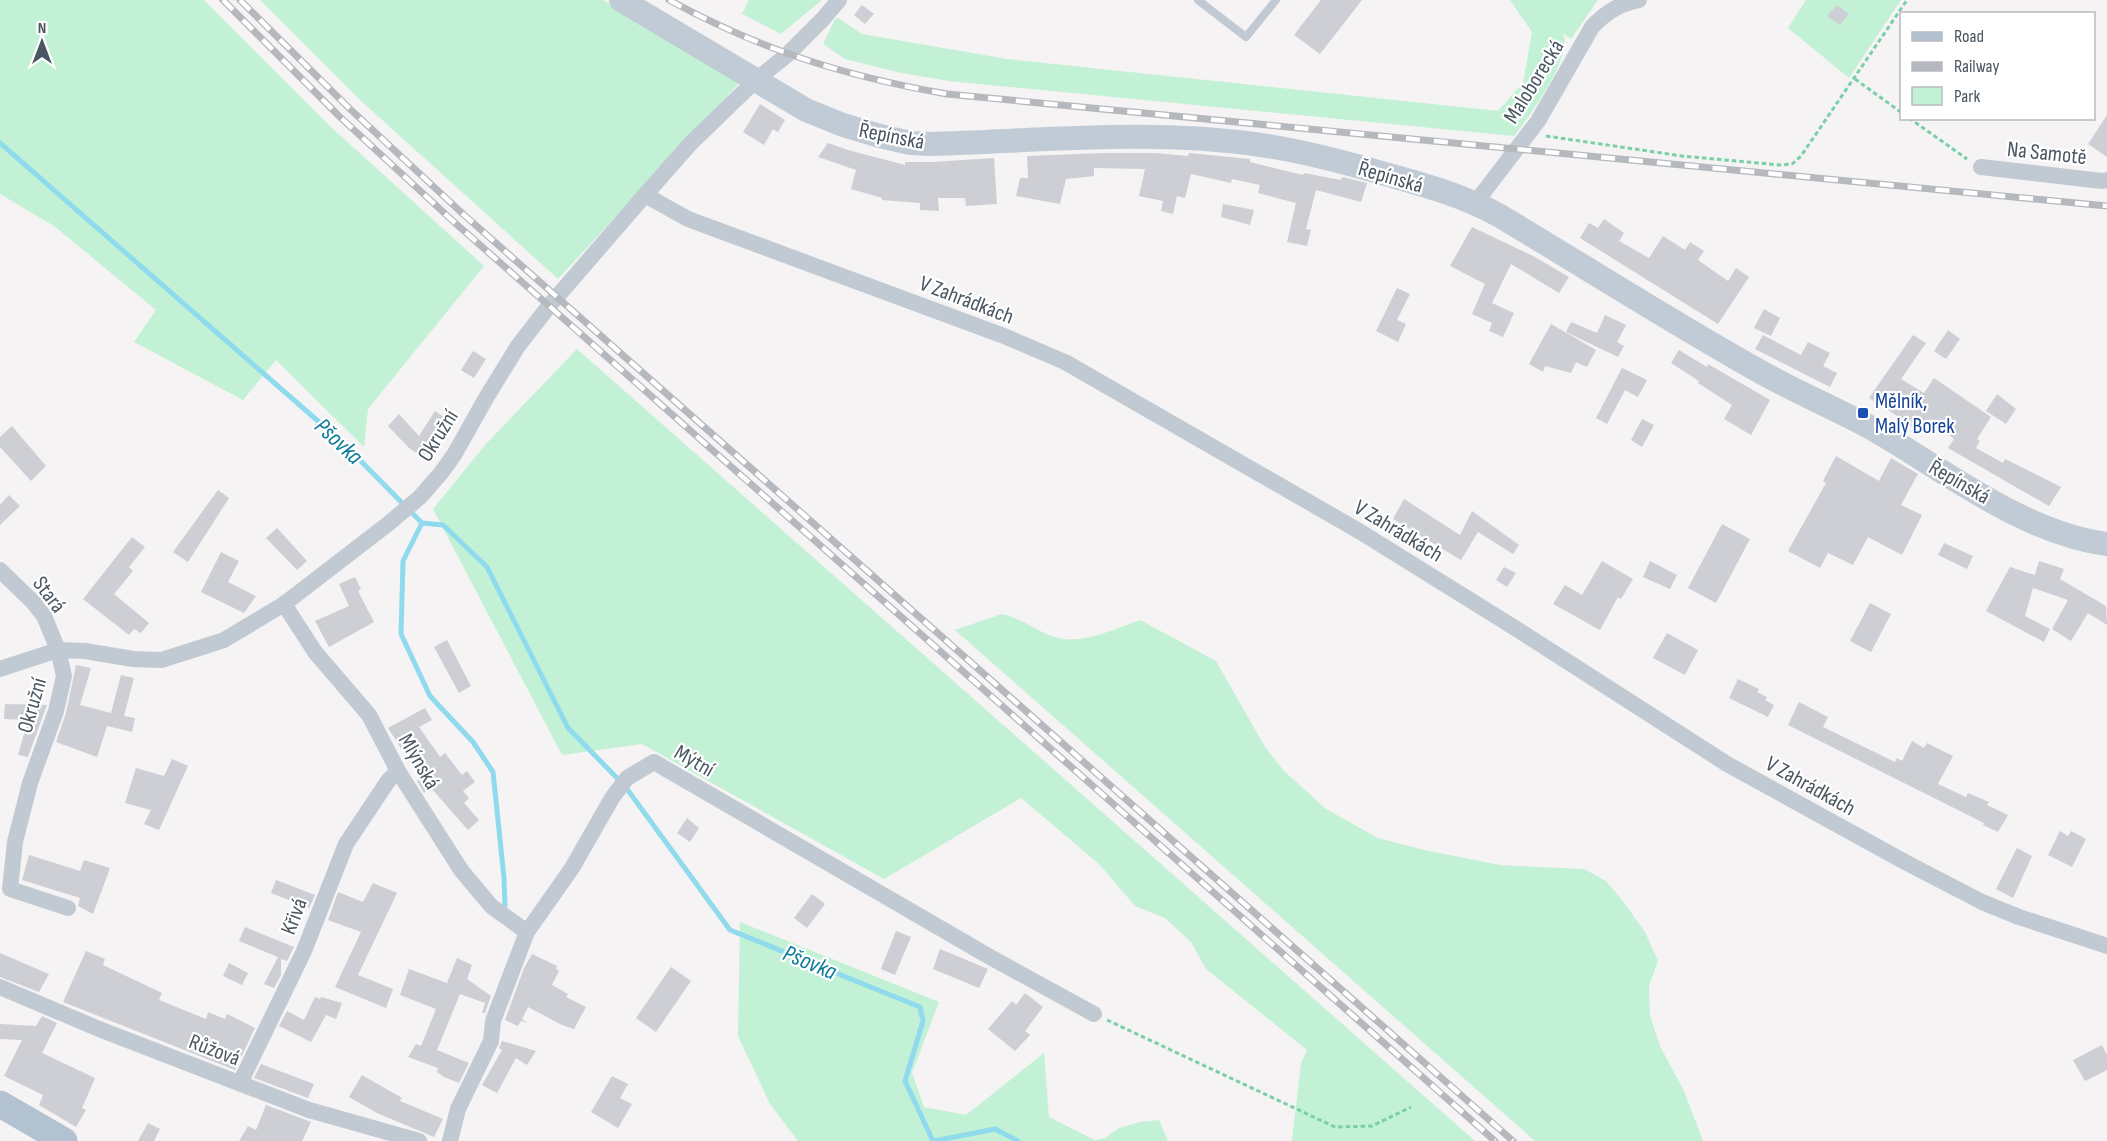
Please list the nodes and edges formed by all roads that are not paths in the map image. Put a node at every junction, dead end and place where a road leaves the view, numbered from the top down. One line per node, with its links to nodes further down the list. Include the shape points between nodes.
1 (621, 0): 6 (street, Řepínská)
2 (839, 0): 6 (street, Okružní, via 787,55)
3 (1198, 0): 4 (lane, via 1246,38)
4 (1276, 0)
5 (1639, 0): 10 (street, Maloborecká, via 1616,7 1592,27 1538,121)
6 (756, 80): 9 (street, Okružní, via 691,142); 10 (street, Řepínská, via 806,110 910,143 1141,136 1259,144 1331,159)
7 (1981, 167): 8 (street, Na Samotě)
8 (2107, 180)
9 (645, 195): 13 (street, Okružní, via 518,346 454,455 420,497); 19 (street, V Zahrádkách, via 688,219 1065,362 1359,531 1748,775 1983,902)
10 (1476, 202): 11 (street, Řepínská, via 1753,368 1872,429 2007,509 2076,539)
11 (2107, 544)
12 (0, 570): 14 (street, Stará, via 44,616)
13 (284, 604): 14 (street, Okružní, via 224,640 161,660); 16 (street, Mlýnská, via 315,652 369,716)
14 (58, 650): 15 (street, Okružní); 17 (street, Okružní, via 64,676 15,842 10,889)
15 (0, 669)
16 (398, 771): 18 (street, Mlýnská, via 461,870 491,906); 22 (street, Křivá, via 346,844 303,951)
17 (68, 908)
18 (527, 932): 21 (street, Mýtní, via 572,868 612,798 627,778 654,762); 26 (street, Mýtní, via 493,1021 491,1041 458,1109)
19 (2107, 946)
20 (0, 987): 22 (street, Růžová)
21 (1094, 1014)
22 (240, 1083): 25 (street, Růžová, via 309,1110)
23 (0, 1104): 24 (main road)
24 (64, 1141)
25 (419, 1141)
26 (450, 1141)

